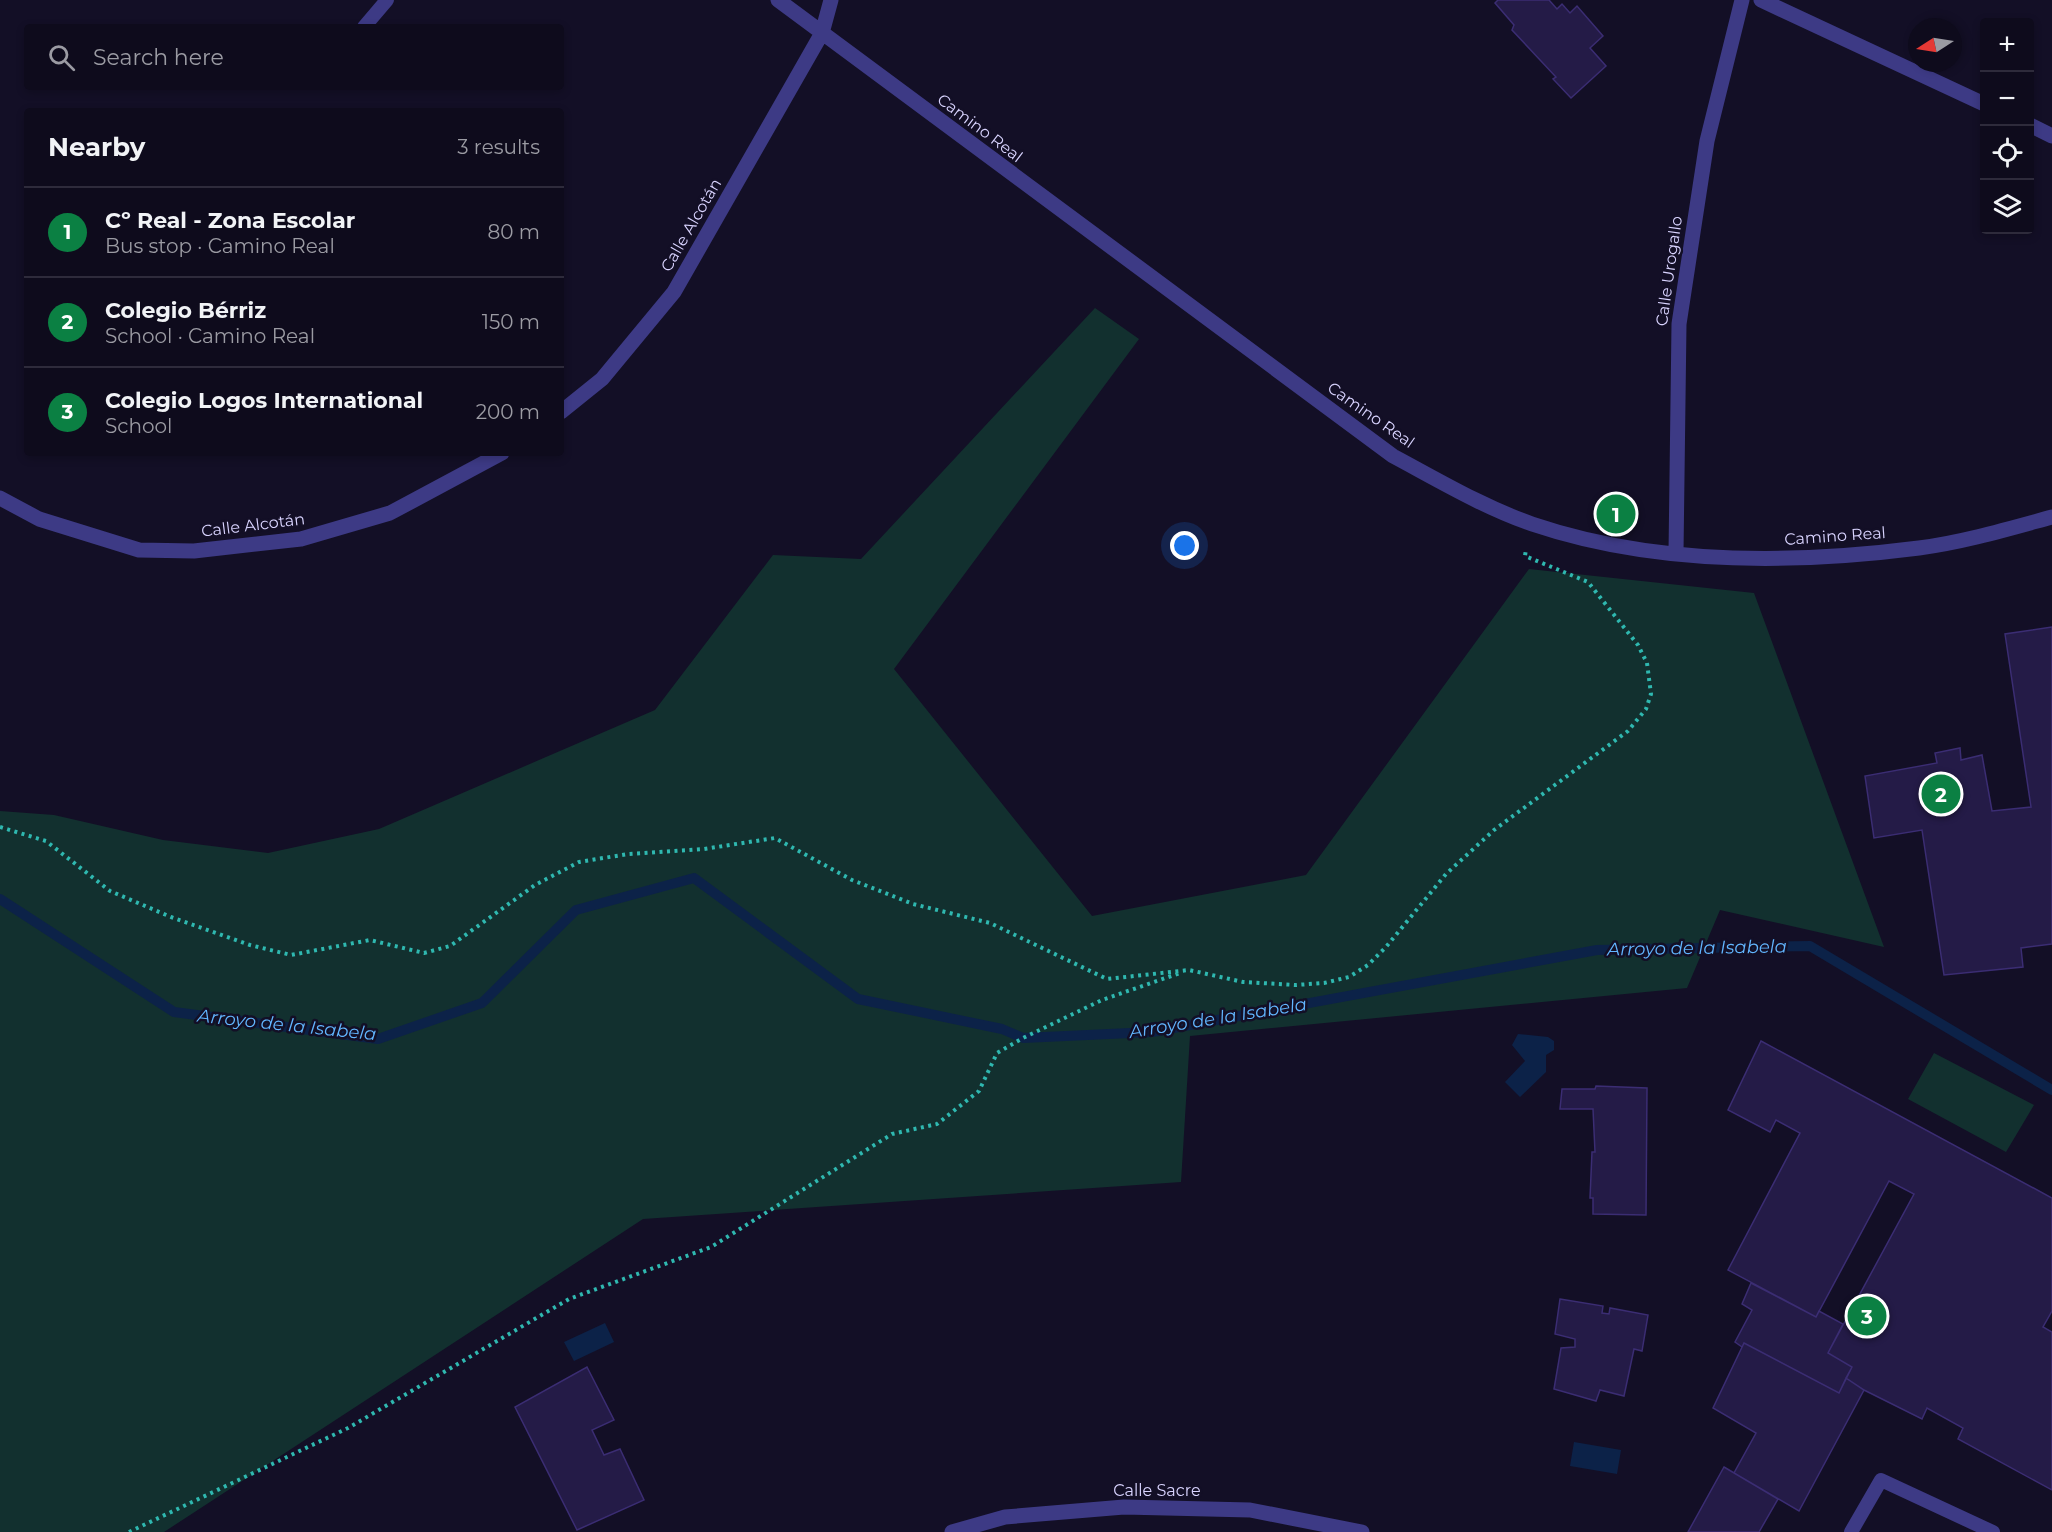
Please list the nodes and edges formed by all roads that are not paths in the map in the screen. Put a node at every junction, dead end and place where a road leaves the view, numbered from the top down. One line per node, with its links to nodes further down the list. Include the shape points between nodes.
1 (387, 0): 6 (lane)
2 (778, 0): 7 (street, Camino Real)
3 (831, 0): 7 (street, Calle Alcotán)
4 (1742, 0): 15 (street, Calle Urogallo, via 1707,141 1679,324)
5 (1761, 0): 8 (street)
6 (367, 24)
7 (822, 33): 11 (street, Calle Alcotán, via 674,292 602,379); 15 (street, Camino Real, via 1393,456 1531,524 1622,547)
8 (1980, 102)
9 (2032, 126): 10 (street)
10 (2052, 135)
11 (564, 410)
12 (496, 456): 13 (street, Calle Alcotán, via 390,513 301,539 194,551 139,550 39,519)
13 (0, 498)
14 (2052, 517): 15 (street, Camino Real, via 1920,548 1801,560)
15 (1676, 553)
16 (952, 1532): 17 (street, Calle Sacre, via 1005,1517 1124,1507 1250,1510)
17 (1362, 1532)
18 (1851, 1532): 19 (lane, via 1881,1480)
19 (1993, 1532)

